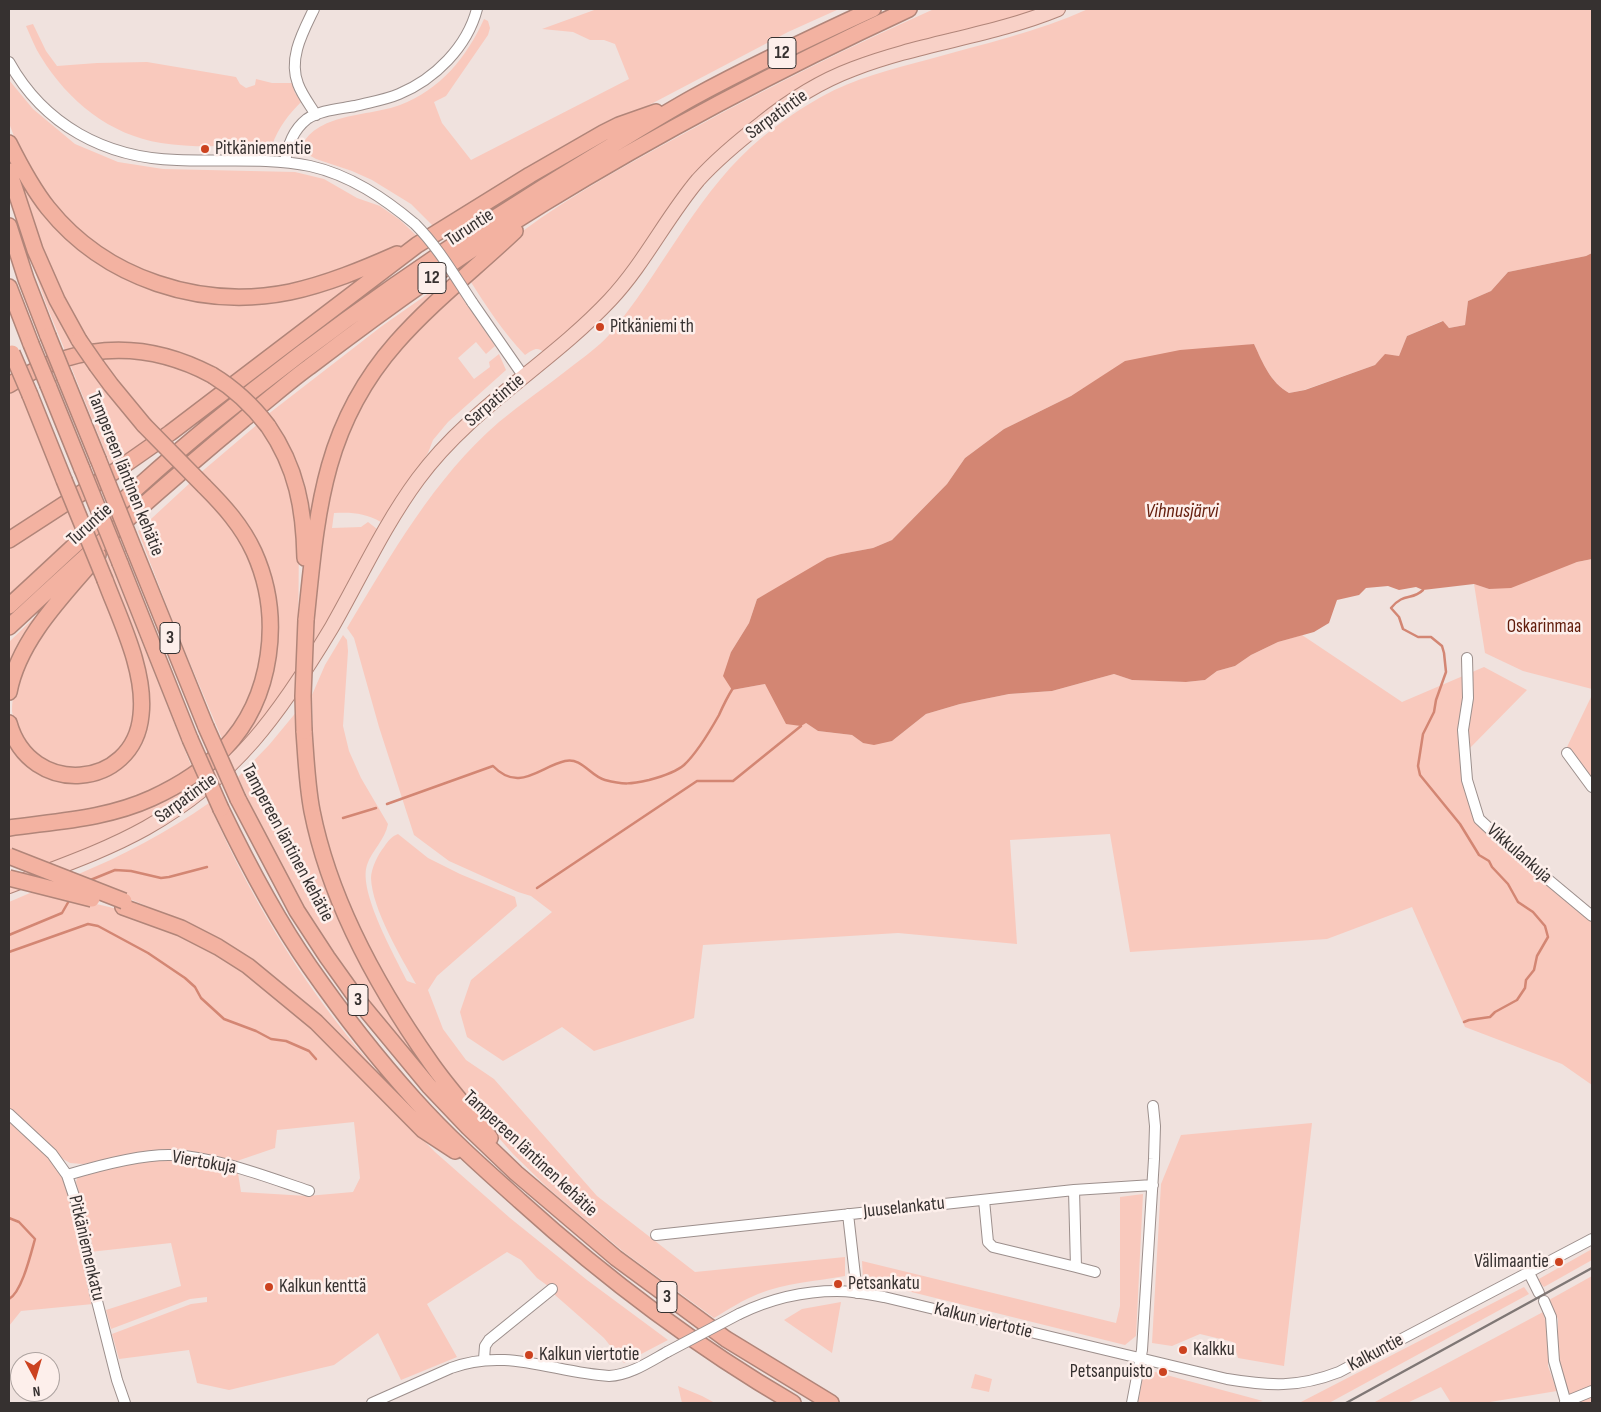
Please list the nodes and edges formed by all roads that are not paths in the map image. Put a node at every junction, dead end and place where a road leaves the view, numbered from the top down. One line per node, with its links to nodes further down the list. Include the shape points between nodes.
1 (314, 9): 8 (street, via 299,42 295,61 299,86)
2 (477, 9): 8 (street, via 458,48 424,81 384,100)
3 (873, 9): 7 (highway, Turuntie / 12)
4 (910, 9): 12 (highway, Turuntie / 12, via 732,96 646,142)
5 (1058, 9): 17 (main road, Sarpatintie, via 850,70 785,106 761,123 696,182 625,284 579,332)
6 (9, 62): 10 (street, via 29,92 56,119 79,135 111,150 152,159)
7 (692, 98): 14 (highway, via 603,133); 21 (highway, Turuntie / 12, via 476,229 296,357 127,496)
8 (316, 115): 10 (street, via 306,120 294,134 288,144)
9 (9, 142): 14 (highway, via 23,171 47,207 78,238 132,273 182,291 237,298 291,292 347,274)
10 (285, 162): 17 (street, bridge, via 330,172 354,182 416,224 444,258)
11 (9, 171): 29 (highway, bridge, via 47,279 79,340 110,386 204,486 246,537 264,578 271,628 268,664 257,696 224,749 207,764 178,785 126,808 90,818)
12 (543, 204): 19 (highway, Turuntie / 12, via 457,260 307,368); 22 (highway, via 396,344 354,403 334,448 323,490)
13 (9, 226): 38 (highway, Tampereen läntinen kehätie / 3, bridge, via 48,336 206,727 238,799 297,912 357,999 429,1086)
14 (417, 245): 20 (highway, via 170,433)
15 (9, 286): 37 (highway, Tampereen läntinen kehätie / 3, bridge, via 190,739 250,869 337,1004 413,1099)
16 (11, 348): 26 (highway, bridge, via 126,634 142,698 136,736 129,747 116,761 100,770 76,775 57,774 27,757 15,741)
17 (524, 377): 32 (main road, Sarpatintie, via 479,413 433,458 396,511 295,686 264,730 238,759 194,796 144,829 89,855)
18 (9, 385): 22 (highway, bridge, via 56,360 104,350 168,356 198,367 237,391 268,426 285,453 299,492 305,537)
19 (136, 511): 23 (highway, Turuntie / 12); 25 (highway, via 26,645)
20 (9, 540)
21 (9, 606)
22 (306, 620): 38 (highway, bridge, via 303,679 306,764 312,812 329,870 350,925 409,1031)
23 (9, 627)
24 (1467, 658): 34 (street, Vikkulankuja, via 1468,698 1463,730 1467,780 1480,819)
25 (9, 692)
26 (9, 723)
27 (1567, 753): 28 (street)
28 (1592, 787)
29 (9, 828)
30 (9, 856): 33 (highway, bridge)
31 (9, 878): 33 (highway, bridge)
32 (9, 886)
33 (123, 904): 37 (highway, via 218,946 248,966 316,1022 423,1130)
34 (1592, 916)
35 (1153, 1106): 40 (street)
36 (9, 1114): 39 (street, Pitkäniemenkatu, via 52,1154)
37 (484, 1169): 58 (highway, Tampereen läntinen kehätie / 3, via 552,1230 667,1321)
38 (516, 1173): 59 (highway, Tampereen läntinen kehätie / 3, via 616,1258 691,1315)
39 (67, 1176): 41 (street, Viertokuja, via 131,1160 174,1155 227,1165); 56 (street, Pitkäniemenkatu, via 78,1210 117,1380)
40 (1153, 1185): 42 (street, Juuselankatu); 53 (street)
41 (309, 1190)
42 (1074, 1190): 43 (street, Juuselankatu); 47 (street)
43 (984, 1200): 44 (street, Juuselankatu); 47 (street, via 988,1242 992,1247)
44 (848, 1214): 45 (street, Juuselankatu); 51 (street)
45 (656, 1235)
46 (1592, 1239): 49 (street, Kalkuntie)
47 (1076, 1267): 48 (street)
48 (1095, 1272)
49 (1529, 1272): 53 (street, Kalkuntie, via 1339,1372 1312,1381 1265,1385); 55 (street, via 1551,1317 1554,1361)
50 (552, 1289): 52 (street, via 489,1340)
51 (857, 1293): 52 (street, Kalkun viertotie, bridge, via 800,1294 760,1304 616,1376 528,1362); 53 (street, Kalkun viertotie, via 884,1296)
52 (484, 1359): 57 (street, Kalkun viertotie, via 463,1363)
53 (1141, 1359): 60 (street)
54 (1592, 1391): 55 (street)
55 (1565, 1402)
56 (126, 1403)
57 (372, 1403)
58 (793, 1403)
59 (831, 1403)
60 (1132, 1403)

